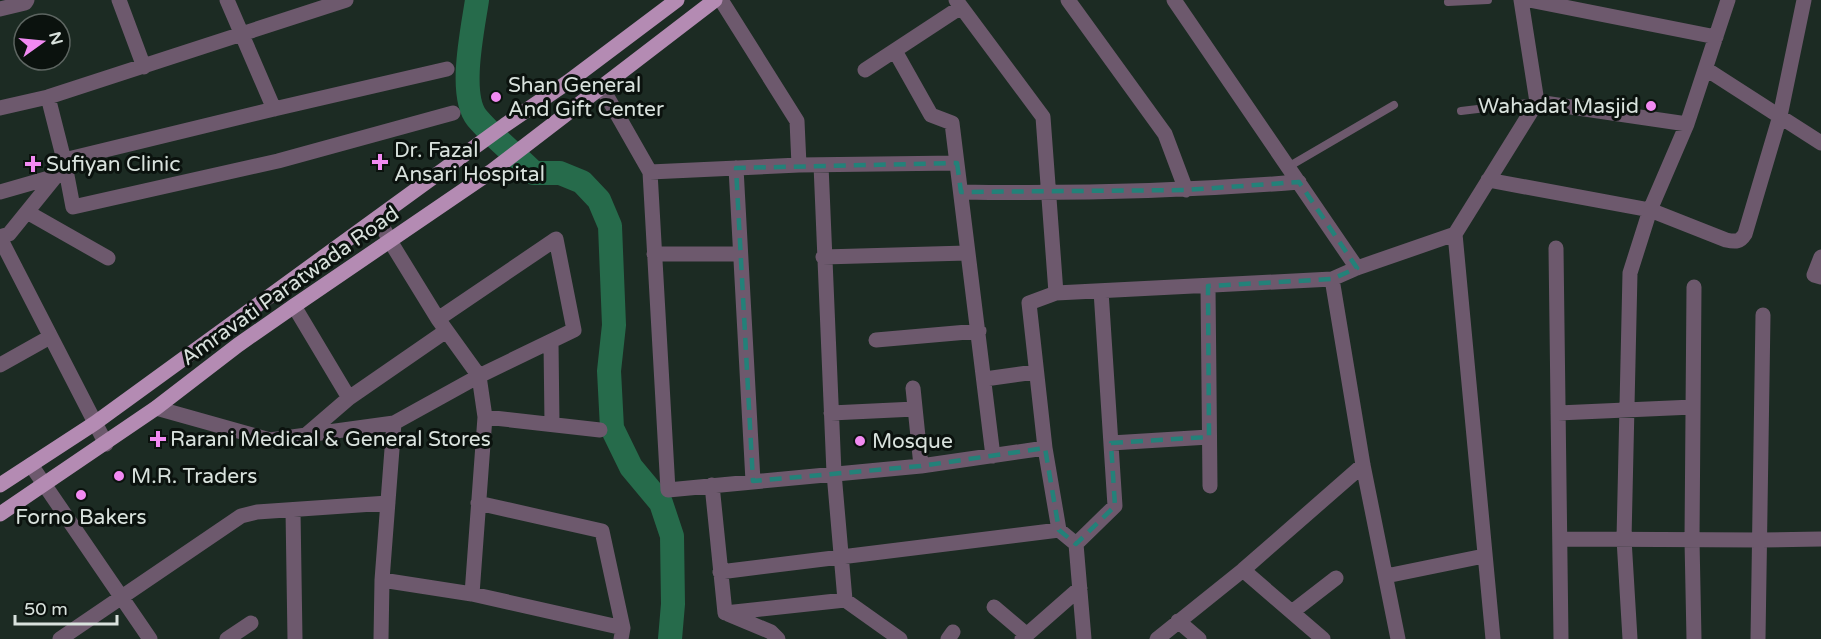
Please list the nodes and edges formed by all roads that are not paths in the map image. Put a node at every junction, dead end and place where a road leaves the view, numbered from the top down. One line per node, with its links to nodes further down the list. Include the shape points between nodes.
1 (27, 0): 17 (street)
2 (119, 0): 21 (street)
3 (227, 0): 18 (street)
4 (677, 0): 52 (main road, Amravati Paratwada Road)
5 (715, 0): 25 (main road, Amravati Paratwada Road)
6 (721, 0): 38 (street, via 797,121)
7 (1068, 0): 46 (street, via 1166,134)
8 (1174, 0): 40 (street)
9 (1488, 0): 15 (lane)
10 (1521, 0): 27 (street)
11 (1529, 0): 19 (street)
12 (1728, 0): 19 (street)
13 (1804, 0): 33 (street)
14 (340, 1): 18 (street)
15 (1448, 2)
16 (959, 3): 20 (street); 49 (street, via 1043,117)
17 (0, 9)
18 (241, 33): 21 (street); 30 (street)
19 (1716, 37): 23 (street)
20 (895, 51): 24 (street); 37 (street, via 931,115 952,123)
21 (144, 67): 26 (street)
22 (447, 69): 30 (street)
23 (1706, 69): 33 (street); 34 (street)
24 (866, 70)
25 (601, 86): 42 (street); 55 (main road, Amravati Paratwada Road, via 492,171)
26 (48, 97): 29 (street); 36 (street)
27 (1537, 102): 31 (lane); 34 (street); 44 (street)
28 (1394, 105): 40 (lane)
29 (0, 108)
30 (274, 109): 36 (street)
31 (1461, 111)
32 (453, 113): 36 (street, via 278,161 73,207)
33 (1780, 116): 35 (street); 50 (street, via 1741,240 1726,240)
34 (1687, 124): 50 (street)
35 (1821, 143)
36 (64, 160): 43 (street)
37 (957, 163): 39 (street); 48 (street)
38 (799, 165): 39 (street); 41 (street)
39 (821, 165): 60 (street)
40 (1288, 167): 45 (street)
41 (736, 168): 42 (street); 58 (street)
42 (650, 172): 59 (street)
43 (56, 176): 47 (street); 51 (street)
44 (1488, 180): 50 (street); 53 (street)
45 (1299, 182): 46 (street); 63 (street)
46 (1186, 190): 49 (street)
47 (0, 192)
48 (961, 192): 49 (street); 57 (street)
49 (1048, 194): 69 (street)
50 (1650, 210): 86 (street, via 1630,273)
51 (27, 212): 54 (street, via 9,234); 62 (street)
52 (378, 218): 55 (street); 90 (main road, Amravati Paratwada Road)
53 (1455, 234): 63 (street); 120 (street)
54 (0, 237): 74 (street)
55 (390, 241): 70 (main road, Amravati Paratwada Road); 72 (street)
56 (1556, 248): 87 (street)
57 (967, 253): 60 (street); 73 (street)
58 (740, 254): 59 (street); 104 (street)
59 (654, 255): 107 (street, via 668,490)
60 (824, 257): 88 (street)
61 (1821, 257): 64 (street, via 1814,275)
62 (108, 258)
63 (1357, 268): 65 (street)
64 (1821, 278)
65 (1332, 279): 66 (street); 101 (street)
66 (1209, 286): 68 (street); 95 (street)
67 (1694, 287): 83 (street)
68 (1101, 291): 69 (street); 96 (street)
69 (1056, 293): 78 (street, via 1029,303)
70 (294, 306): 82 (street); 84 (main road, Amravati Paratwada Road)
71 (1763, 315): 118 (street)
72 (442, 325): 76 (street, via 556,238 574,330); 79 (street); 82 (street)
73 (979, 331): 75 (street); 80 (street)
74 (50, 337): 77 (street); 90 (street)
75 (876, 340)
76 (552, 342): 79 (street); 92 (street)
77 (0, 365)
78 (1035, 372): 80 (street); 98 (street)
79 (479, 376): 89 (street); 91 (street)
80 (985, 379): 99 (street)
81 (913, 388): 85 (street)
82 (349, 398): 94 (street)
83 (1693, 407): 86 (street); 117 (street)
84 (156, 408): 94 (street, via 270,440); 97 (main road, Amravati Paratwada Road)
85 (915, 410): 88 (street); 102 (street)
86 (1627, 410): 87 (street); 115 (street)
87 (1558, 412): 114 (street)
88 (831, 413): 103 (street)
89 (485, 417): 92 (street); 110 (street)
90 (94, 423): 97 (street); 100 (main road, Amravati Paratwada Road)
91 (394, 423): 94 (street); 109 (street)
92 (552, 424): 93 (street)
93 (600, 430)
94 (306, 435)
95 (1209, 437): 96 (street); 108 (street)
96 (1111, 443): 119 (street, via 1115,506)
97 (105, 444): 105 (main road, Amravati Paratwada Road)
98 (1045, 448): 99 (street); 113 (street)
99 (993, 456): 102 (street)
100 (31, 465): 105 (street); 106 (main road, Amravati Paratwada Road)
101 (1363, 465): 122 (street); 124 (street)
102 (921, 466): 103 (street)
103 (834, 473): 104 (street); 121 (street)
104 (753, 481): 107 (street)
105 (43, 484): 112 (main road, Amravati Paratwada Road); 129 (street)
106 (0, 485)
107 (712, 485): 123 (street)
108 (1210, 486)
109 (388, 503): 111 (street); 126 (street)
110 (478, 503): 128 (street); 136 (street, via 602,531)
111 (293, 510): 129 (street, via 241,516); 141 (street)
112 (0, 514)
113 (1059, 531): 119 (street); 121 (street)
114 (1560, 539): 115 (street); 151 (street)
115 (1624, 539): 117 (street); 152 (street)
116 (1821, 539): 118 (street)
117 (1692, 540): 118 (street); 153 (street)
118 (1761, 540): 154 (street)
119 (1076, 544): 127 (street)
120 (1484, 556): 124 (street); 150 (street)
121 (840, 558): 123 (street); 130 (street)
122 (1244, 570): 132 (street); 134 (street)
123 (720, 572): 133 (street)
124 (1386, 576): 149 (street)
125 (1336, 578): 132 (street)
126 (382, 580): 128 (street); 142 (street)
127 (1080, 588): 137 (street); 145 (street)
128 (472, 594): 136 (street)
129 (121, 597): 138 (street); 139 (street)
130 (845, 600): 133 (street); 144 (street)
131 (994, 608): 137 (street)
132 (1292, 612): 148 (street)
133 (725, 613): 143 (street, via 771,632)
134 (1178, 621): 146 (street); 147 (street)
135 (251, 623): 140 (street)
136 (622, 633)
137 (1024, 637)
138 (60, 639)
139 (150, 639)
140 (227, 639)
141 (295, 639)
142 (381, 639)
143 (778, 639)
144 (900, 639)
145 (1084, 639)
146 (1157, 639)
147 (1199, 639)
148 (1323, 639)
149 (1398, 639)
150 (1493, 639)
151 (1561, 639)
152 (1630, 639)
153 (1694, 639)
154 (1758, 639)

